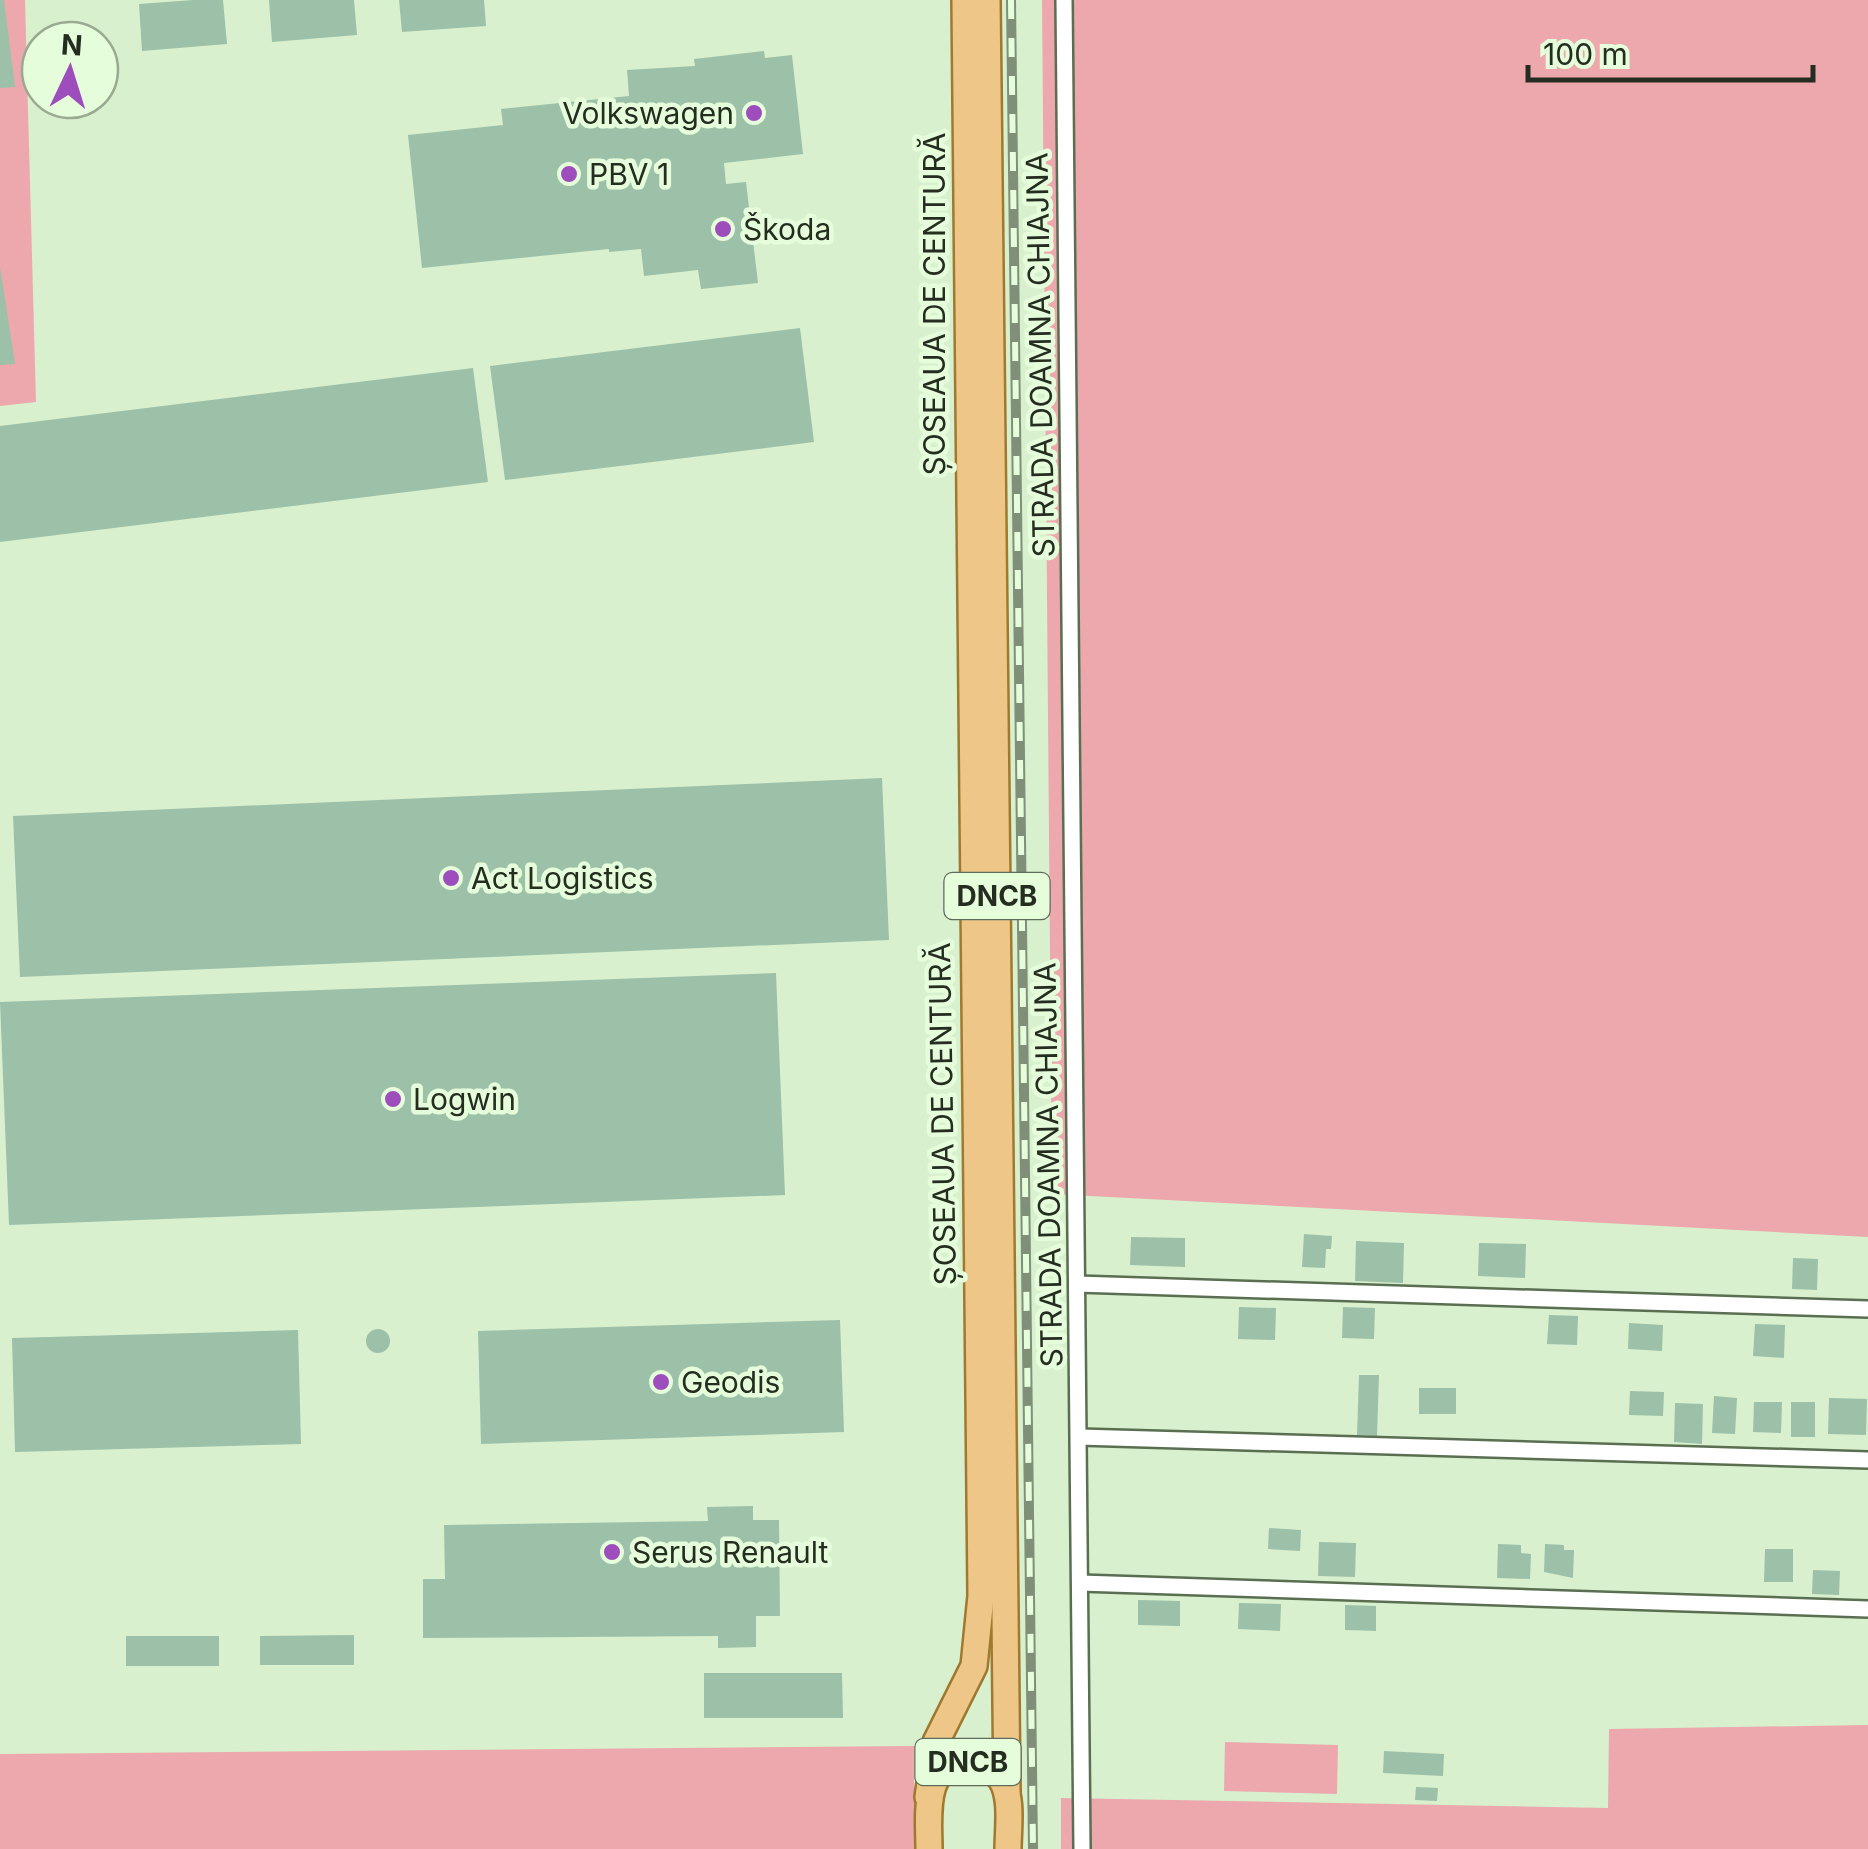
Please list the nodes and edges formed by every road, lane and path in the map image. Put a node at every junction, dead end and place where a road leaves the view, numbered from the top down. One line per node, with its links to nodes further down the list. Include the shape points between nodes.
1 (964, 0): 11 (main road, ȘOSEAUA DE CENTURĂ / DNCB, via 981,1561 974,1666 940,1733)
2 (987, 0): 10 (main road, ȘOSEAUA DE CENTURĂ / DNCB)
3 (1064, 0): 4 (street, STRADA DOAMNA CHIAJNA)
4 (1077, 1284): 5 (street); 6 (street, STRADA DOAMNA CHIAJNA)
5 (1868, 1309)
6 (1078, 1438): 7 (street); 8 (street, STRADA DOAMNA CHIAJNA)
7 (1868, 1460)
8 (1080, 1583): 9 (street); 14 (street, STRADA DOAMNA CHIAJNA)
9 (1868, 1609)
10 (1007, 1792): 11 (main road, DNCB, via 992,1769 966,1761 940,1773); 13 (main road, DNCB)
11 (928, 1797): 12 (main road, DNCB)
12 (929, 1849)
13 (1008, 1849)
14 (1082, 1849)

